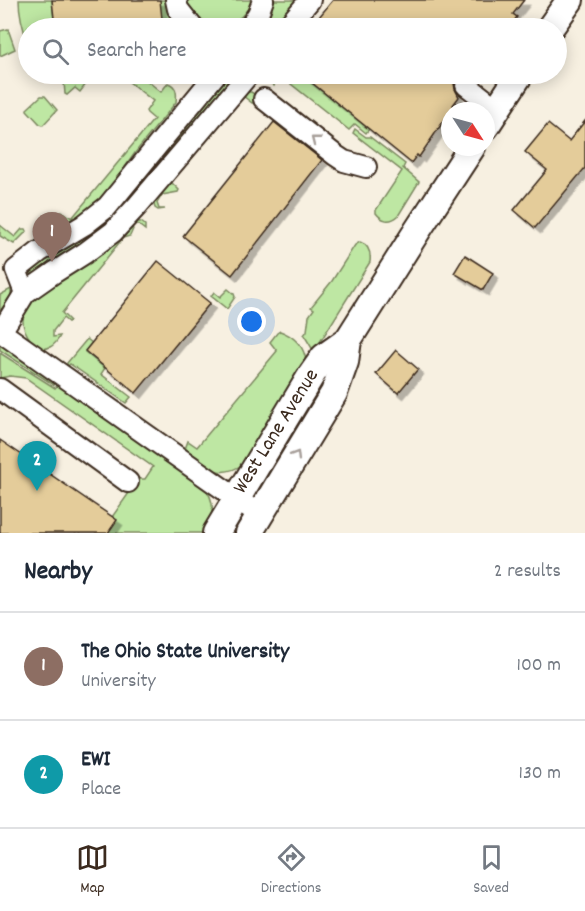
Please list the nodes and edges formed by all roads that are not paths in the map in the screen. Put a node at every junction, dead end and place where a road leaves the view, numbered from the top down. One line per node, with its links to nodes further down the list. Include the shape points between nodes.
1 (176, 0): 5 (lane)
2 (263, 0): 6 (lane)
3 (310, 0): 7 (lane)
4 (570, 0): 8 (main road)
5 (185, 18)
6 (255, 18)
7 (295, 18)
8 (557, 18)
9 (208, 84): 18 (lane, via 107,207 16,270)
10 (241, 84): 18 (lane, via 113,232)
11 (513, 84): 15 (main road)
12 (466, 85): 14 (lane)
13 (264, 99): 17 (lane, one-way to 13, via 344,161)
14 (479, 102)
15 (495, 111)
16 (466, 156): 19 (main road, West Lane Avenue)
17 (366, 167)
18 (26, 293): 22 (lane, via 1,332)
19 (348, 340): 22 (main road, West Lane Avenue, via 324,357 312,374); 23 (main road, West Lane Avenue, one-way to 19, via 334,393)
20 (0, 389): 21 (lane)
21 (128, 482)
22 (236, 499): 23 (lane); 24 (main road, West Lane Avenue)
23 (254, 524)
24 (216, 533)

